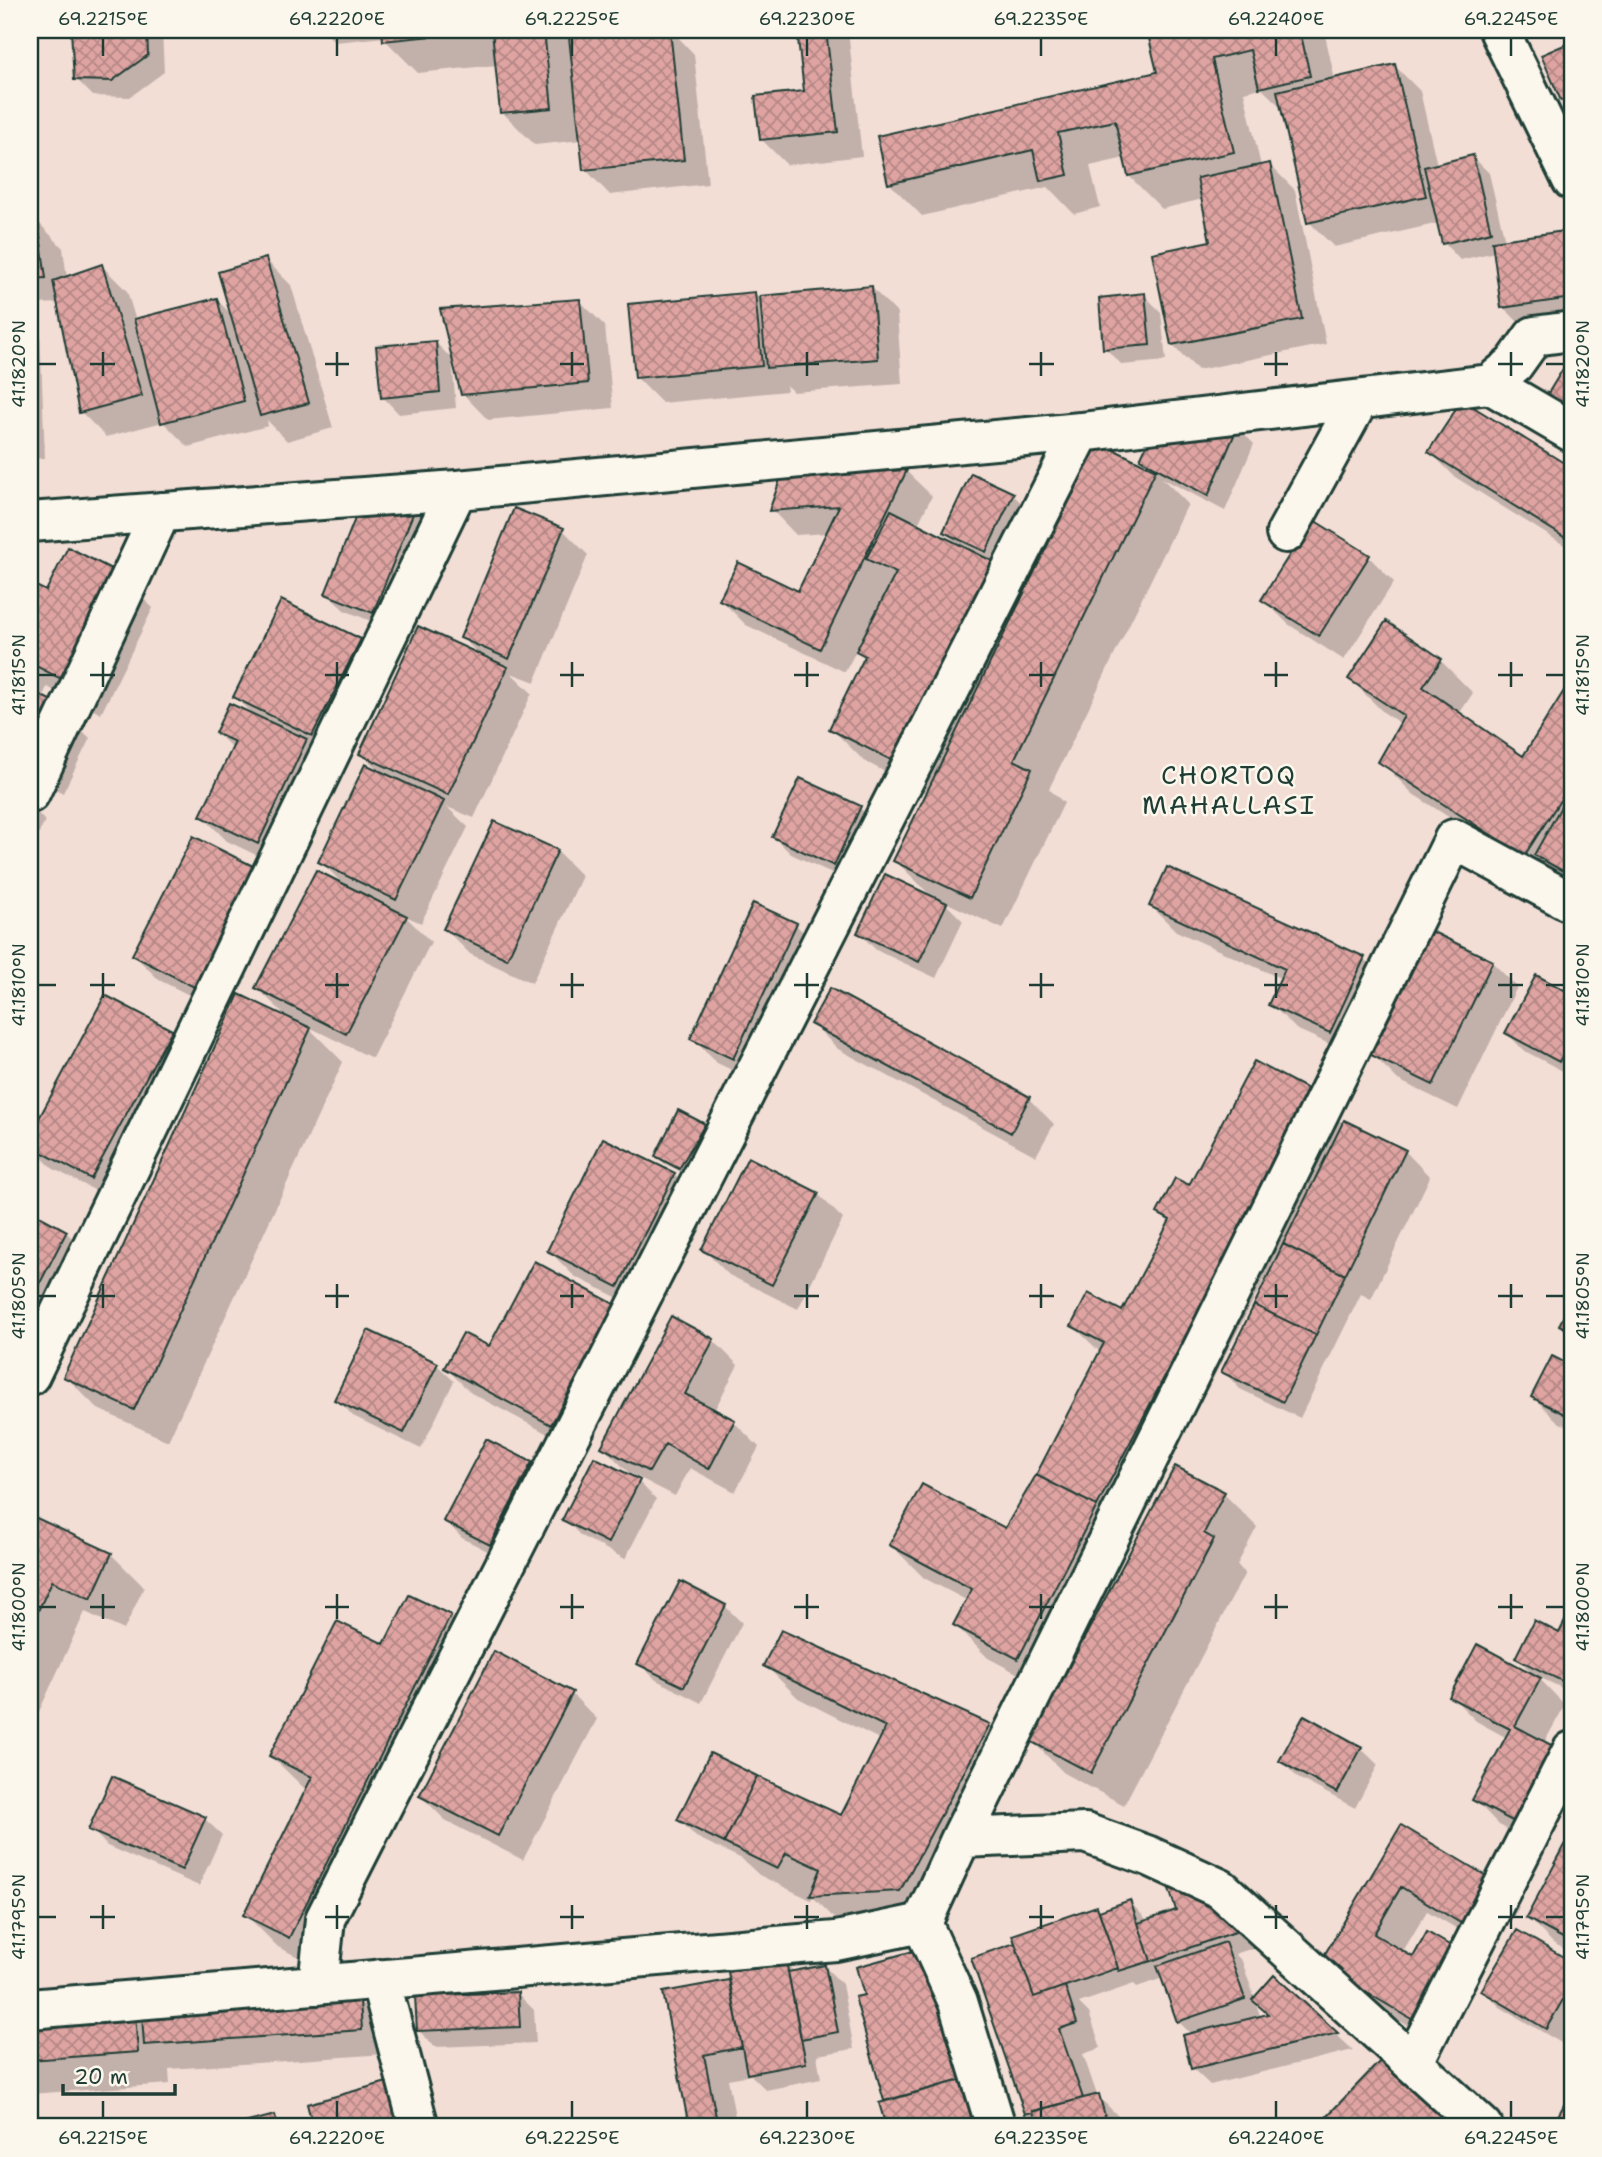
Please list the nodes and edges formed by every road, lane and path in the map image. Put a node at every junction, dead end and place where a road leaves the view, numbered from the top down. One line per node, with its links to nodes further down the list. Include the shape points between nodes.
1 (1499, 30): 2 (street)
2 (1572, 180)
3 (1572, 331): 4 (street, via 1534,336 1514,364)
4 (1490, 384): 5 (street); 7 (street)
5 (1359, 400): 6 (street); 11 (street)
6 (1081, 432): 8 (street); 19 (street, via 325,1919)
7 (1572, 432)
8 (457, 490): 9 (street); 14 (street)
9 (161, 512): 10 (street); 12 (street)
10 (30, 522)
11 (1286, 533)
12 (30, 793)
13 (1572, 903): 16 (street, via 1454,839)
14 (30, 1375)
15 (1572, 1751): 21 (street)
16 (961, 1838): 17 (street); 21 (street, via 1085,1833 1221,1889)
17 (922, 1923): 18 (street, via 836,1941); 23 (street, via 958,2002)
18 (380, 1979): 19 (street); 22 (street)
19 (318, 1985): 20 (street)
20 (30, 2009)
21 (1413, 2063): 24 (street)
22 (419, 2127)
23 (996, 2127)
24 (1483, 2127)

